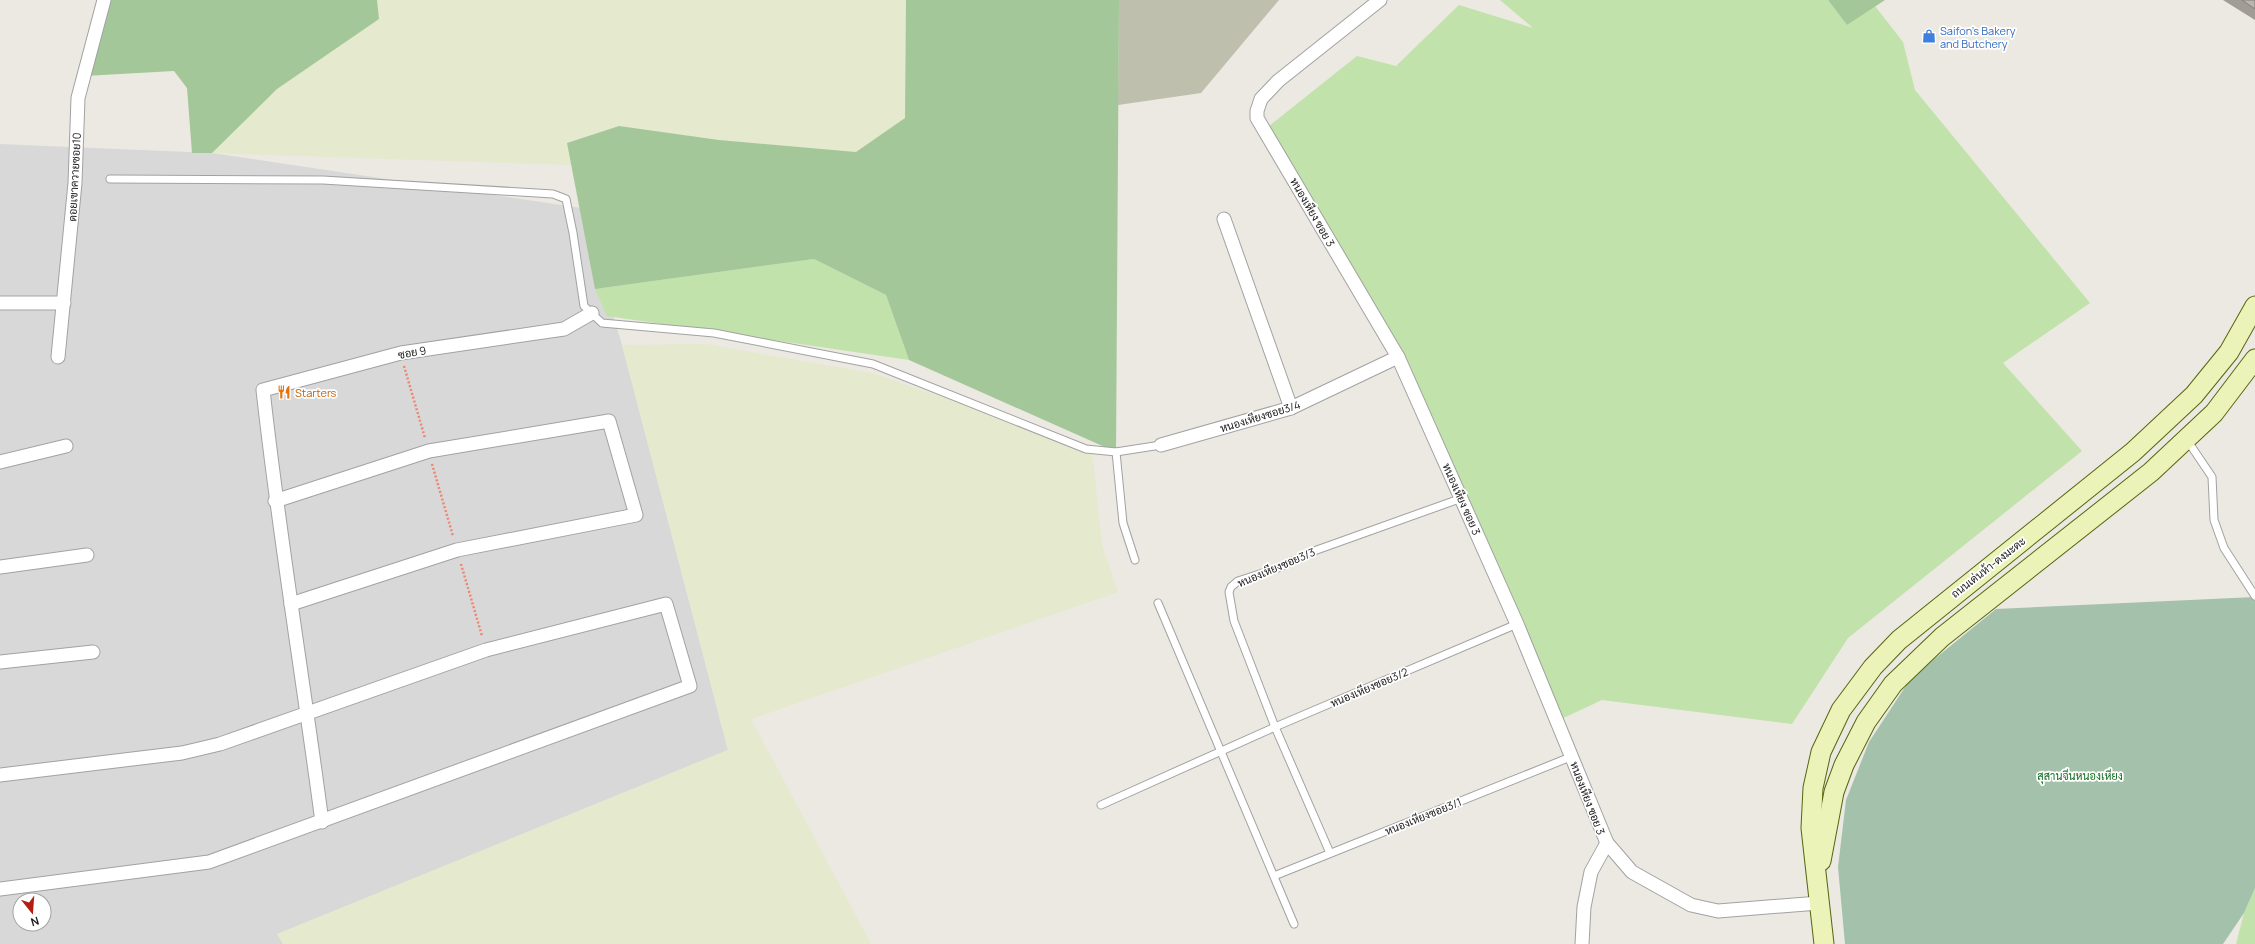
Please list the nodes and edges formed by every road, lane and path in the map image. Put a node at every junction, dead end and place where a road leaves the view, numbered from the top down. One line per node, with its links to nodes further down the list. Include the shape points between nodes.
1 (104, 0): 6 (street, ดอยเขาควายซอย10, via 78,98 75,183)
2 (1380, 0): 10 (street, หนองเหียง ซอย 3, via 1278,81 1260,99 1257,118)
3 (110, 179): 8 (lane, via 324,180 553,194 566,199 584,306)
4 (1224, 219): 13 (street)
5 (0, 303): 6 (street)
6 (64, 303): 11 (street, ดอยเขาควายซอย10)
7 (2255, 306): 30 (main road, ถนนเด่นห้า-ดงมะดะ, via 2229,352 2194,395 2145,442)
8 (592, 313): 9 (street, ซอย 9, via 564,329); 18 (lane, via 602,323 714,333 873,364 1086,449)
9 (401, 354): 17 (path); 21 (street, ซอย 9, via 263,390)
10 (1398, 357): 13 (street, หนองเหียงซอย3/4); 20 (street, หนองเหียง ซอย 3)
11 (58, 358)
12 (2255, 359): 14 (main road, ถนนเด่นห้า-ดงมะดะ, via 2214,413)
13 (1292, 408): 15 (street, หนองเหียงซอย3/4)
14 (2186, 439): 26 (lane, via 2212,477 2214,520 2224,548); 33 (main road, ถนนเด่นห้า-ดงมะดะ, via 2151,472)
15 (1161, 445): 18 (lane)
16 (66, 446): 19 (street)
17 (429, 451): 21 (street); 22 (path); 22 (street, via 609,421 636,515)
18 (1116, 452): 24 (lane, via 1124,523)
19 (0, 462)
20 (1462, 498): 29 (street, หนองเหียง ซอย 3); 36 (lane, หนองเหียงซอย3/3, via 1314,551 1278,568 1238,581 1231,587 1229,596 1234,621)
21 (275, 501): 28 (street)
22 (457, 550): 28 (street); 31 (path)
23 (87, 555): 25 (street)
24 (1135, 560)
25 (0, 567)
26 (2255, 596)
27 (1158, 603): 37 (lane)
28 (291, 604): 35 (street)
29 (1517, 624): 36 (lane, หนองเหียงซอย3/2); 38 (street, หนองเหียง ซอย 3)
30 (1899, 640): 33 (main road); 45 (main road, ถนนเด่นห้า-ดงมะดะ, via 1873,667 1840,710 1821,752 1813,788 1811,828)
31 (486, 650): 35 (street); 41 (street, via 666,604 690,686)
32 (94, 652): 34 (street)
33 (1917, 658): 45 (main road, ถนนเด่นห้า-ดงมะดะ, via 1893,684 1866,722 1844,765 1834,792)
34 (0, 662)
35 (308, 714): 39 (street, via 220,744 182,753); 41 (street)
36 (1276, 726): 37 (lane, หนองเหียงซอย3/2); 43 (lane)
37 (1221, 751): 40 (lane, หนองเหียงซอย3/2); 44 (lane)
38 (1572, 756): 42 (street, หนองเหียง ซอย 3); 43 (lane, หนองเหียงซอย3/1)
39 (0, 775)
40 (1102, 805)
41 (322, 822): 46 (street, via 209,862)
42 (1607, 843): 47 (street, หนองเหียง ซอย 3, via 1632,872 1692,905 1718,911); 49 (street, via 1591,872 1584,907)
43 (1330, 853): 44 (lane, หนองเหียงซอย3/1)
44 (1274, 876): 48 (lane)
45 (1818, 876): 47 (main road, ถนนเด่นห้า-ดงมะดะ)
46 (0, 888)
47 (1819, 903): 50 (main road, ถนนเด่นห้า-ดงมะดะ)
48 (1294, 924)
49 (1582, 944)
50 (1824, 944)

